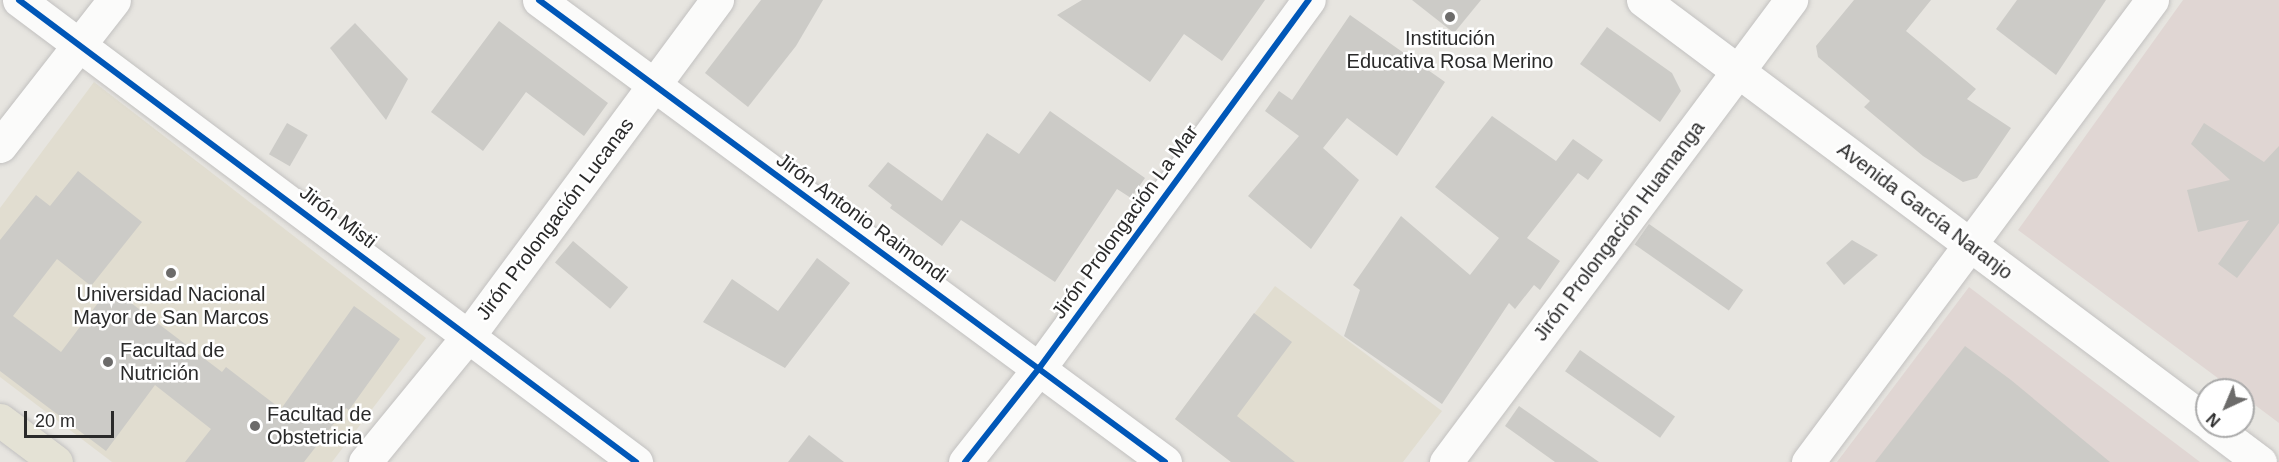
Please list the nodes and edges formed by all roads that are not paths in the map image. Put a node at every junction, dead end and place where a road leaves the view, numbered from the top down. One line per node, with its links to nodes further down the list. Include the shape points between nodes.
1 (19, 0): 9 (street, Jirón Misti)
2 (114, 0): 9 (street)
3 (539, 0): 11 (street, Jirón Antonio Raimondi)
4 (717, 0): 11 (street, Jirón Prolongación Lucanas)
5 (1309, 0): 15 (street, Jirón Prolongación La Mar)
6 (1643, 0): 10 (street, Avenida García Naranjo)
7 (1791, 0): 10 (street, Jirón Prolongación Huamanga)
8 (2152, 0): 13 (street)
9 (80, 45): 12 (street); 14 (street, Jirón Misti)
10 (1738, 71): 13 (street, Avenida García Naranjo); 24 (street, Jirón Prolongación Huamanga)
11 (652, 87): 14 (street, Jirón Prolongación Lucanas); 15 (street, Jirón Antonio Raimondi)
12 (0, 146)
13 (1971, 246): 16 (street, Avenida García Naranjo); 25 (street)
14 (469, 334): 20 (street, Jirón Prolongación Lucanas); 21 (street, Jirón Misti)
15 (1040, 367): 22 (street, Jirón Prolongación La Mar); 23 (street, Jirón Antonio Raimondi)
16 (2195, 413)
17 (0, 420): 19 (main road)
18 (2228, 438): 26 (street)
19 (56, 462)
20 (365, 462)
21 (636, 462)
22 (965, 462)
23 (1165, 462)
24 (1446, 462)
25 (1808, 462)
26 (2260, 462)

